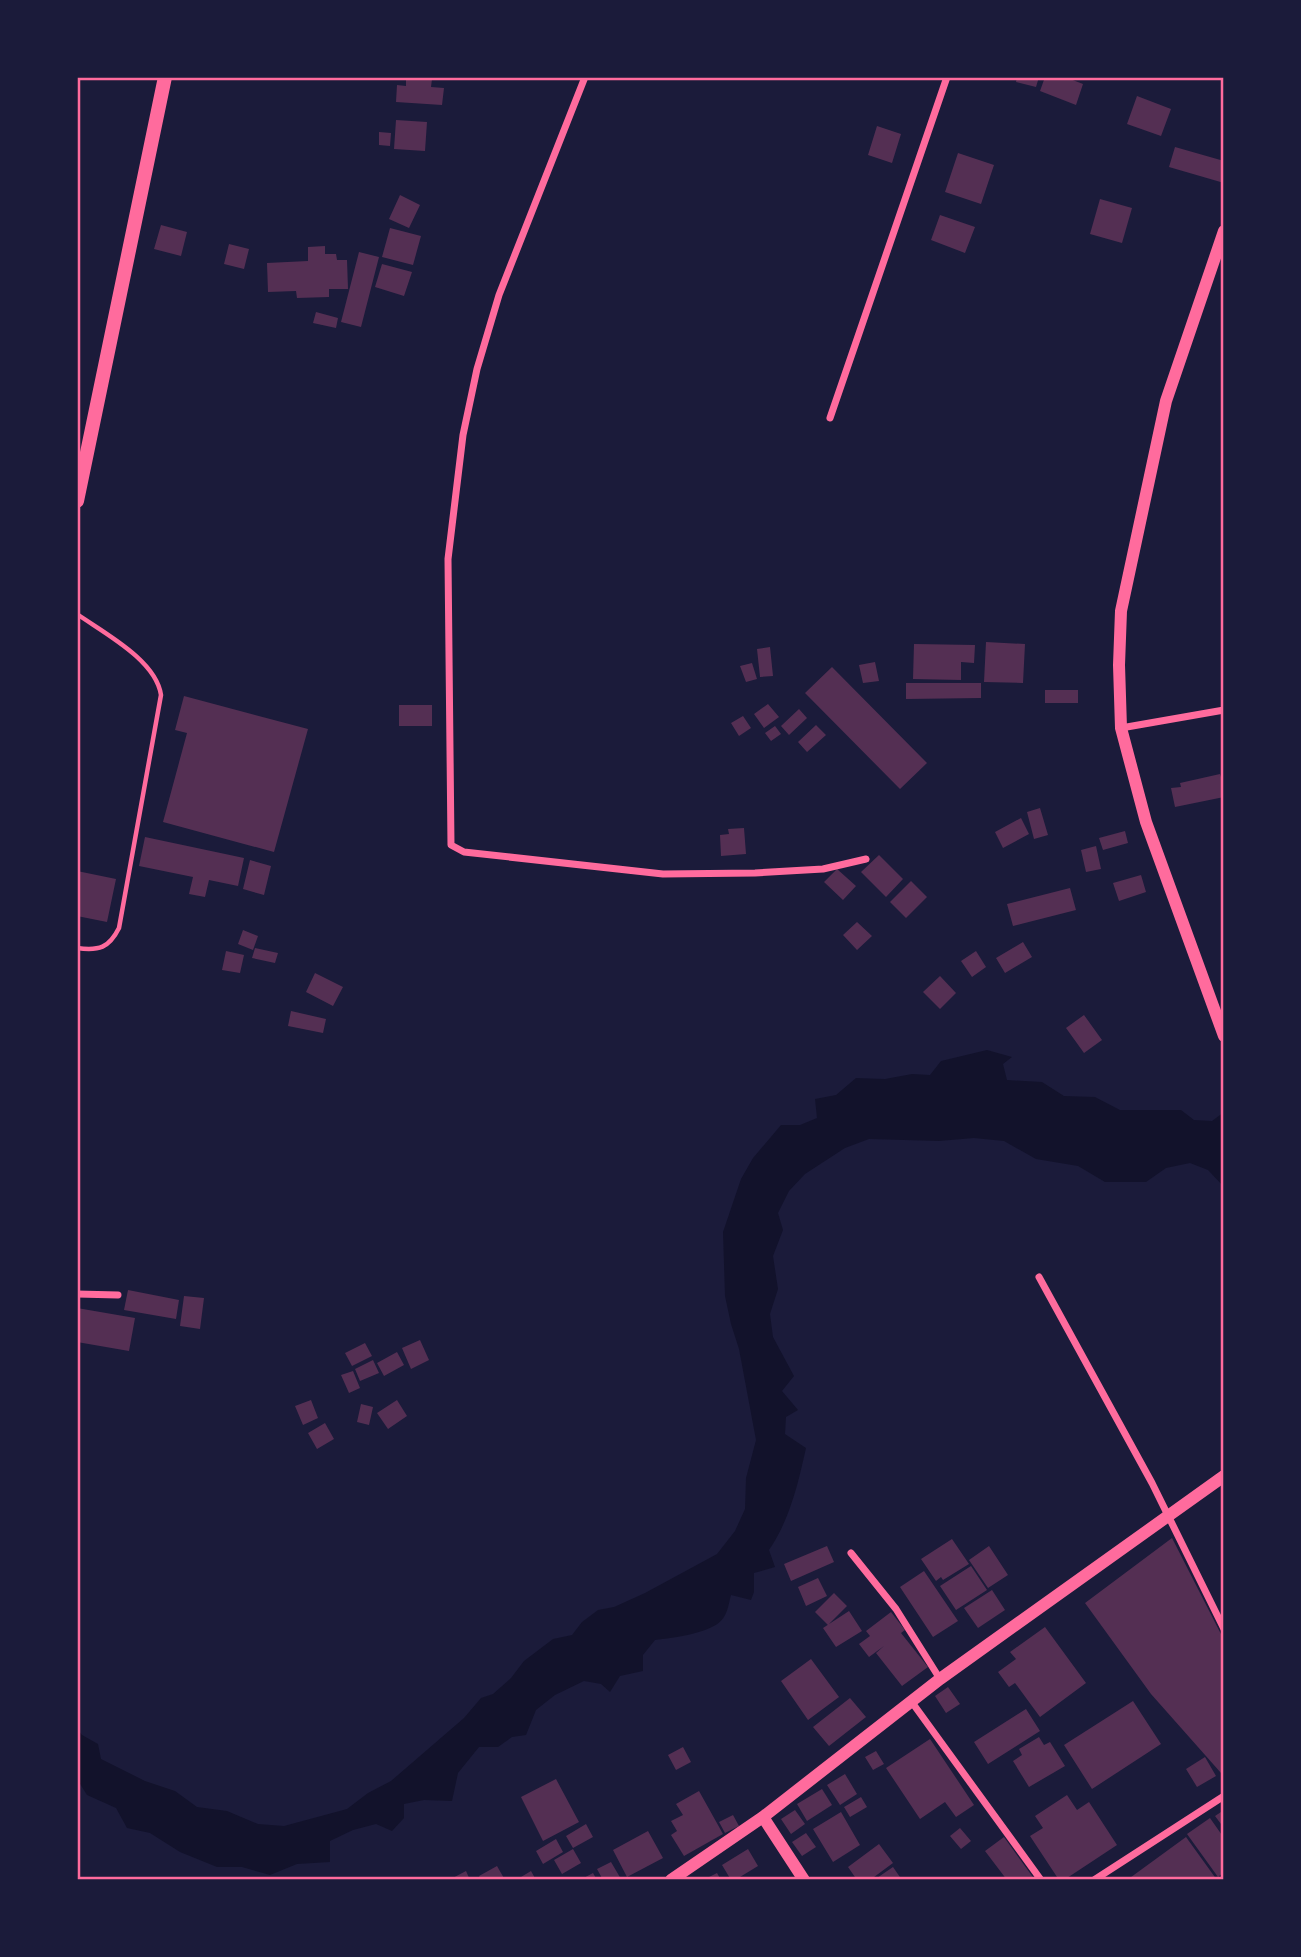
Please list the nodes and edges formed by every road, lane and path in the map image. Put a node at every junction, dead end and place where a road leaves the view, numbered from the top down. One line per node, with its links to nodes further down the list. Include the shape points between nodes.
1 (166, 77): 6 (main road)
2 (585, 77): 10 (street, via 499,295 463,435 448,559 452,845 464,852 663,874 823,869)
3 (947, 77): 5 (street)
4 (1224, 231): 9 (street, via 1166,401 1121,611)
5 (831, 418)
6 (77, 501)
7 (77, 614): 11 (lane, via 146,664 161,695 119,928 104,947)
8 (1224, 710): 9 (street)
9 (1121, 728): 12 (street, via 1146,822)
10 (866, 859)
11 (77, 948)
12 (1224, 1036)
13 (1039, 1277): 17 (street)
14 (77, 1294): 15 (street)
15 (118, 1295)
16 (1224, 1476): 17 (street)
17 (1168, 1516): 19 (street); 20 (street)
18 (852, 1553): 20 (street)
19 (1224, 1629)
20 (940, 1679): 21 (street)
21 (911, 1701): 23 (street); 26 (street)
22 (1224, 1796): 27 (street)
23 (763, 1817): 24 (street); 25 (street)
24 (671, 1880)
25 (804, 1880)
26 (1041, 1880)
27 (1094, 1880)

